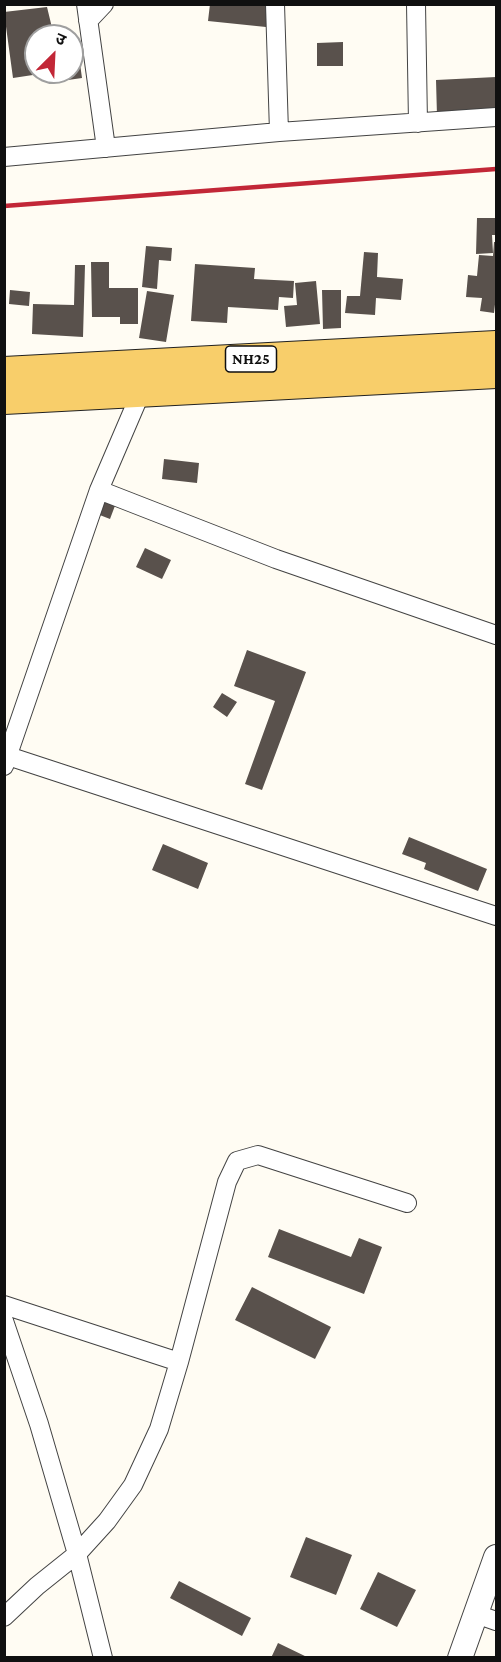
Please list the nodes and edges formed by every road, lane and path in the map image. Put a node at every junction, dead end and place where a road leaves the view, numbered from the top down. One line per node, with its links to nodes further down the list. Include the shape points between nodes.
1 (104, 4): 4 (street)
2 (275, 4): 7 (street)
3 (416, 4): 6 (street)
4 (87, 13): 8 (street)
5 (496, 117): 6 (street)
6 (418, 123): 7 (street)
7 (279, 132): 8 (street)
8 (106, 148): 9 (street)
9 (4, 157)
10 (496, 346): 11 (main road, NH25)
11 (4, 372)
12 (496, 374): 13 (main road, NH25)
13 (141, 392): 14 (main road, NH25); 15 (street)
14 (4, 399)
15 (99, 490): 16 (street, via 276,559); 17 (street)
16 (496, 635)
17 (6, 761): 18 (street)
18 (496, 916)
19 (407, 1203): 22 (street, via 258,1155 237,1161 227,1182)
20 (4, 1305): 22 (street)
21 (4, 1321): 23 (street)
22 (179, 1362): 23 (street, via 159,1429 133,1485)
23 (77, 1554): 25 (street); 27 (street)
24 (496, 1557): 26 (street)
25 (4, 1617)
26 (486, 1618): 28 (street)
27 (103, 1658)
28 (460, 1658)

